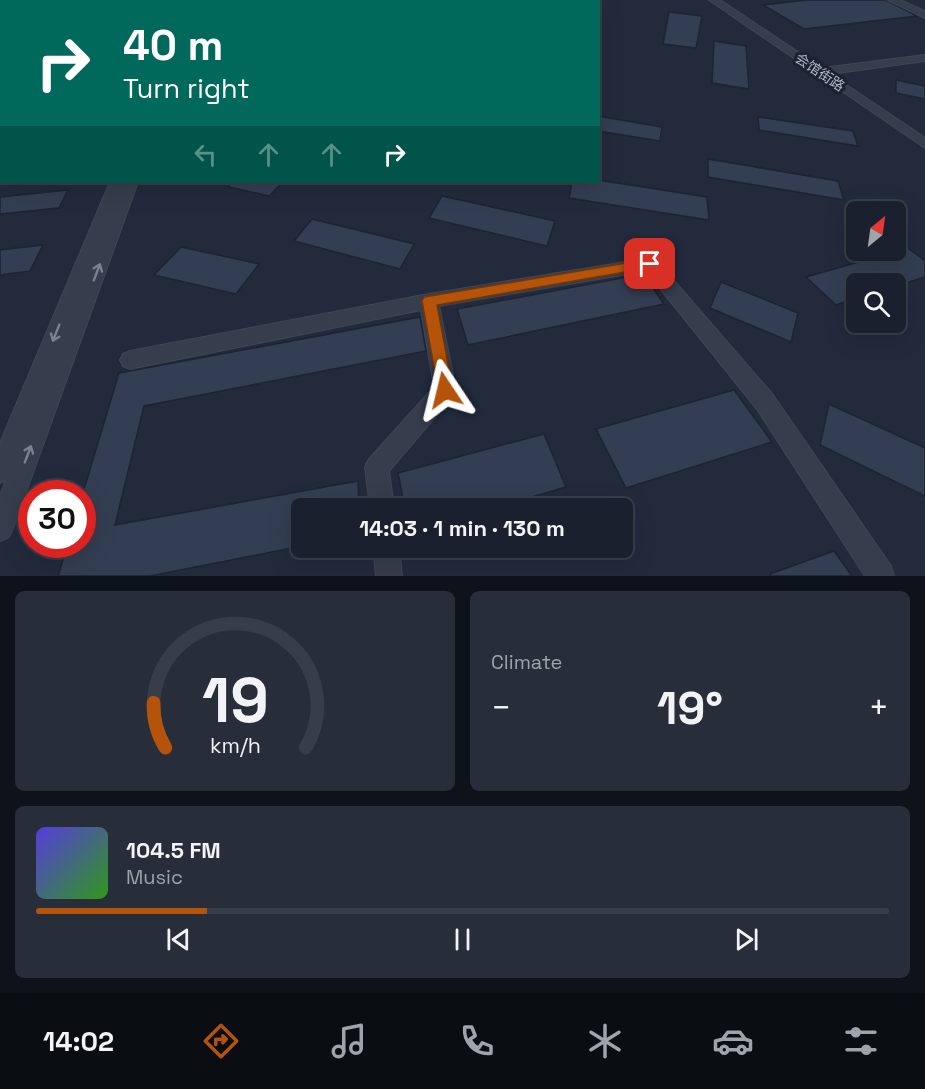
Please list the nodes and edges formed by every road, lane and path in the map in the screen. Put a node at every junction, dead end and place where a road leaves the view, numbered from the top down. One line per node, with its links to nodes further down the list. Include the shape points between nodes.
1 (714, 0): 5 (street, 会馆街路)
2 (893, 0): 3 (street)
3 (925, 15)
4 (925, 58): 5 (street)
5 (819, 72): 6 (street, 会馆街路)
6 (925, 144)
7 (117, 183): 11 (street, one-way to 11)
8 (131, 183): 13 (street, one-way to 8)
9 (429, 301): 10 (street); 12 (street, via 445,390 377,467); 16 (street, via 650,264 765,402)
10 (130, 360)
11 (0, 471)
12 (381, 498)
13 (0, 528)
14 (387, 558): 15 (street)
15 (389, 576)
16 (881, 576)

